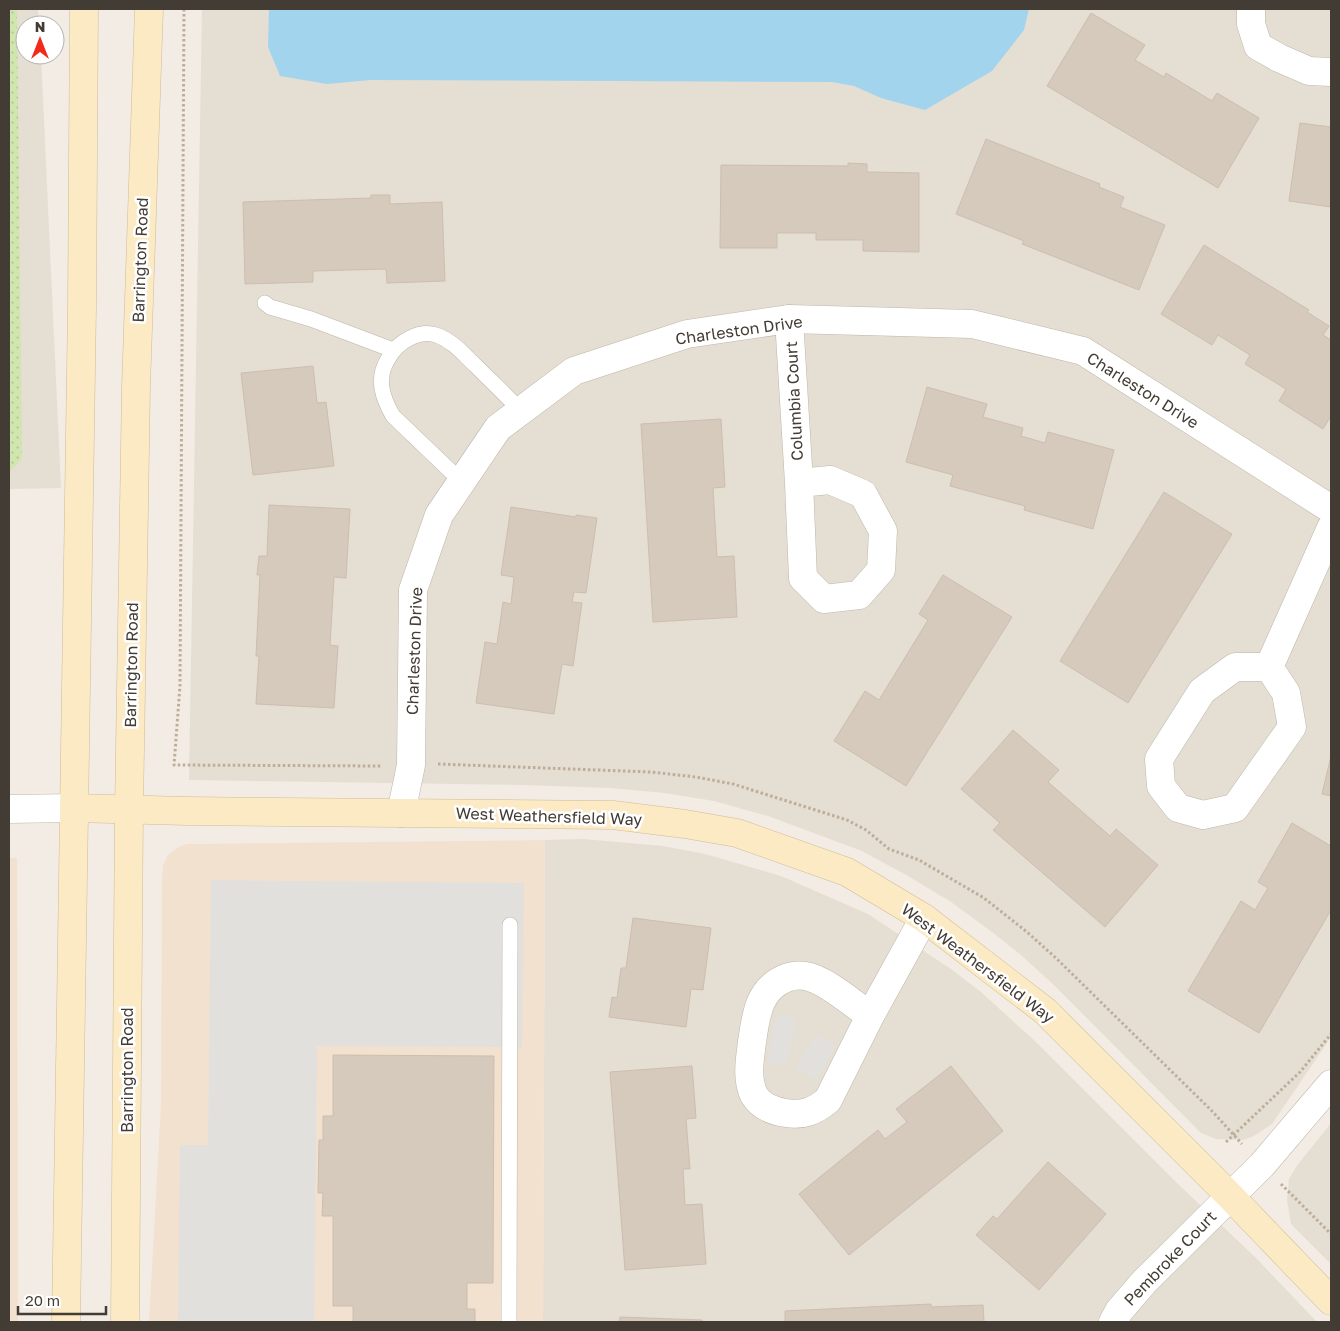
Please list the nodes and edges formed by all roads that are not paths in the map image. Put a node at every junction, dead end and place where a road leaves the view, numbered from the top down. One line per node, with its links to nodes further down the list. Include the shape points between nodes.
1 (84, 9): 14 (main road)
2 (149, 9): 16 (main road, Barrington Road, via 136,387)
3 (1251, 9): 4 (street, via 1251,24 1258,46 1309,71)
4 (1331, 72)
5 (265, 303): 7 (lane)
6 (790, 319): 8 (street, Charleston Drive, via 687,334 574,372); 10 (street, Columbia Court); 11 (street, Charleston Drive, via 972,324 1083,351)
7 (393, 350): 8 (lane, via 404,340 426,334 437,335 453,344); 9 (lane, via 381,372 385,403 393,416)
8 (521, 411): 9 (street, Charleston Drive, via 498,428)
9 (462, 482): 17 (street, Charleston Drive, via 439,515 414,590 411,765)
10 (799, 483)
11 (1331, 509)
12 (1331, 528): 13 (street)
13 (1269, 667): 13 (street, via 1235,667 1202,691 1159,759 1161,786 1178,808 1203,816 1235,808 1292,728 1286,693)
14 (74, 808): 15 (street); 16 (main road, West Weathersfield Way); 24 (main road)
15 (9, 810)
16 (129, 810): 17 (main road, West Weathersfield Way); 25 (main road, Barrington Road)
17 (402, 812): 18 (main road, West Weathersfield Way, via 613,815 737,833 847,872)
18 (924, 918): 20 (street); 22 (main road, West Weathersfield Way, via 1045,1011)
19 (510, 924): 26 (lane)
20 (870, 1016): 20 (street, via 816,979 803,975 779,981 762,997 757,1013 749,1064 754,1095 764,1106 775,1111 807,1113 818,1108 828,1100)
21 (1331, 1084): 22 (street, Pembroke Court, via 1262,1165)
22 (1230, 1196): 23 (main road, West Weathersfield Way); 27 (street, Pembroke Court, via 1144,1282)
23 (1331, 1301)
24 (66, 1322)
25 (125, 1322)
26 (509, 1322)
27 (1113, 1322)

